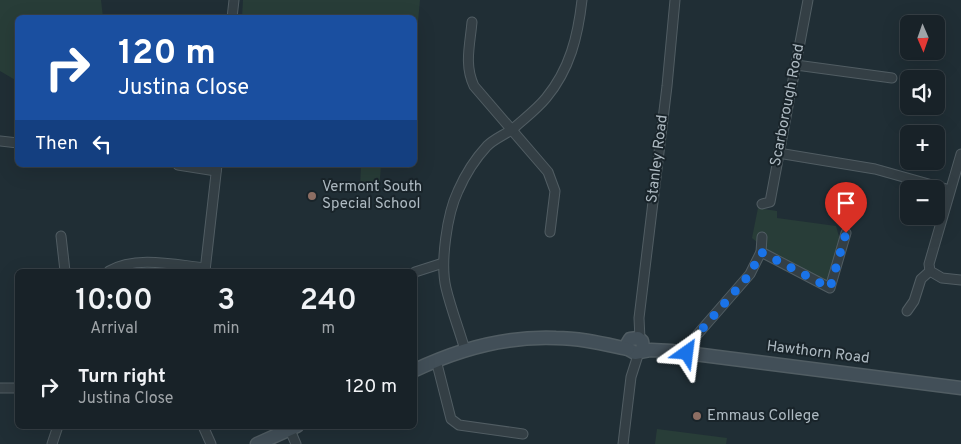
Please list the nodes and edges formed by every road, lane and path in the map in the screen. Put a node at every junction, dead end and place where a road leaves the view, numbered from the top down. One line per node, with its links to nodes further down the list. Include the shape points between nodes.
1 (234, 0): 5 (street)
2 (582, 0): 9 (street, via 578,31 567,67 545,100)
3 (675, 0): 32 (street, Stanley Road)
4 (808, 0): 7 (street, Scarborough Road)
5 (232, 15)
6 (472, 22): 9 (street, via 469,74 474,86)
7 (796, 65): 8 (street); 12 (street, Scarborough Road)
8 (892, 78)
9 (512, 129): 18 (street, via 548,172 555,191); 23 (street, via 488,145 457,192)
10 (0, 141): 11 (street)
11 (15, 143)
12 (778, 153): 16 (street, via 875,169); 17 (street, Scarborough Road, via 770,202)
13 (961, 154): 16 (street)
14 (203, 167): 15 (street)
15 (216, 168): 27 (street)
16 (950, 190): 29 (street, via 929,264)
17 (762, 204)
18 (550, 232)
19 (846, 233): 22 (street, via 830,292)
20 (62, 236): 24 (street)
21 (762, 237): 22 (street)
22 (761, 252): 34 (street, via 750,274 690,343)
23 (443, 263): 28 (street); 33 (street, via 446,287)
24 (65, 269)
25 (112, 269): 26 (street, via 144,262)
26 (197, 269)
27 (205, 269)
28 (417, 271)
29 (930, 271): 30 (street, via 942,278); 31 (street, via 921,279 914,301)
30 (961, 280)
31 (907, 310)
32 (635, 345): 33 (main road, Hawthorn Road, via 556,338 522,339); 34 (main road, Hawthorn Road); 49 (street, Stanley Road)
33 (465, 350): 35 (main road, Hawthorn Road)
34 (689, 353): 39 (main road, Hawthorn Road)
35 (436, 360): 36 (main road, Hawthorn Road); 44 (street, via 451,418 459,425)
36 (417, 369)
37 (0, 388): 38 (street)
38 (15, 388)
39 (961, 388)
40 (57, 429): 45 (street)
41 (204, 429): 46 (street)
42 (291, 429): 47 (main road)
43 (293, 429): 48 (street)
44 (523, 434)
45 (52, 444)
46 (211, 444)
47 (257, 444)
48 (296, 444)
49 (623, 444)

